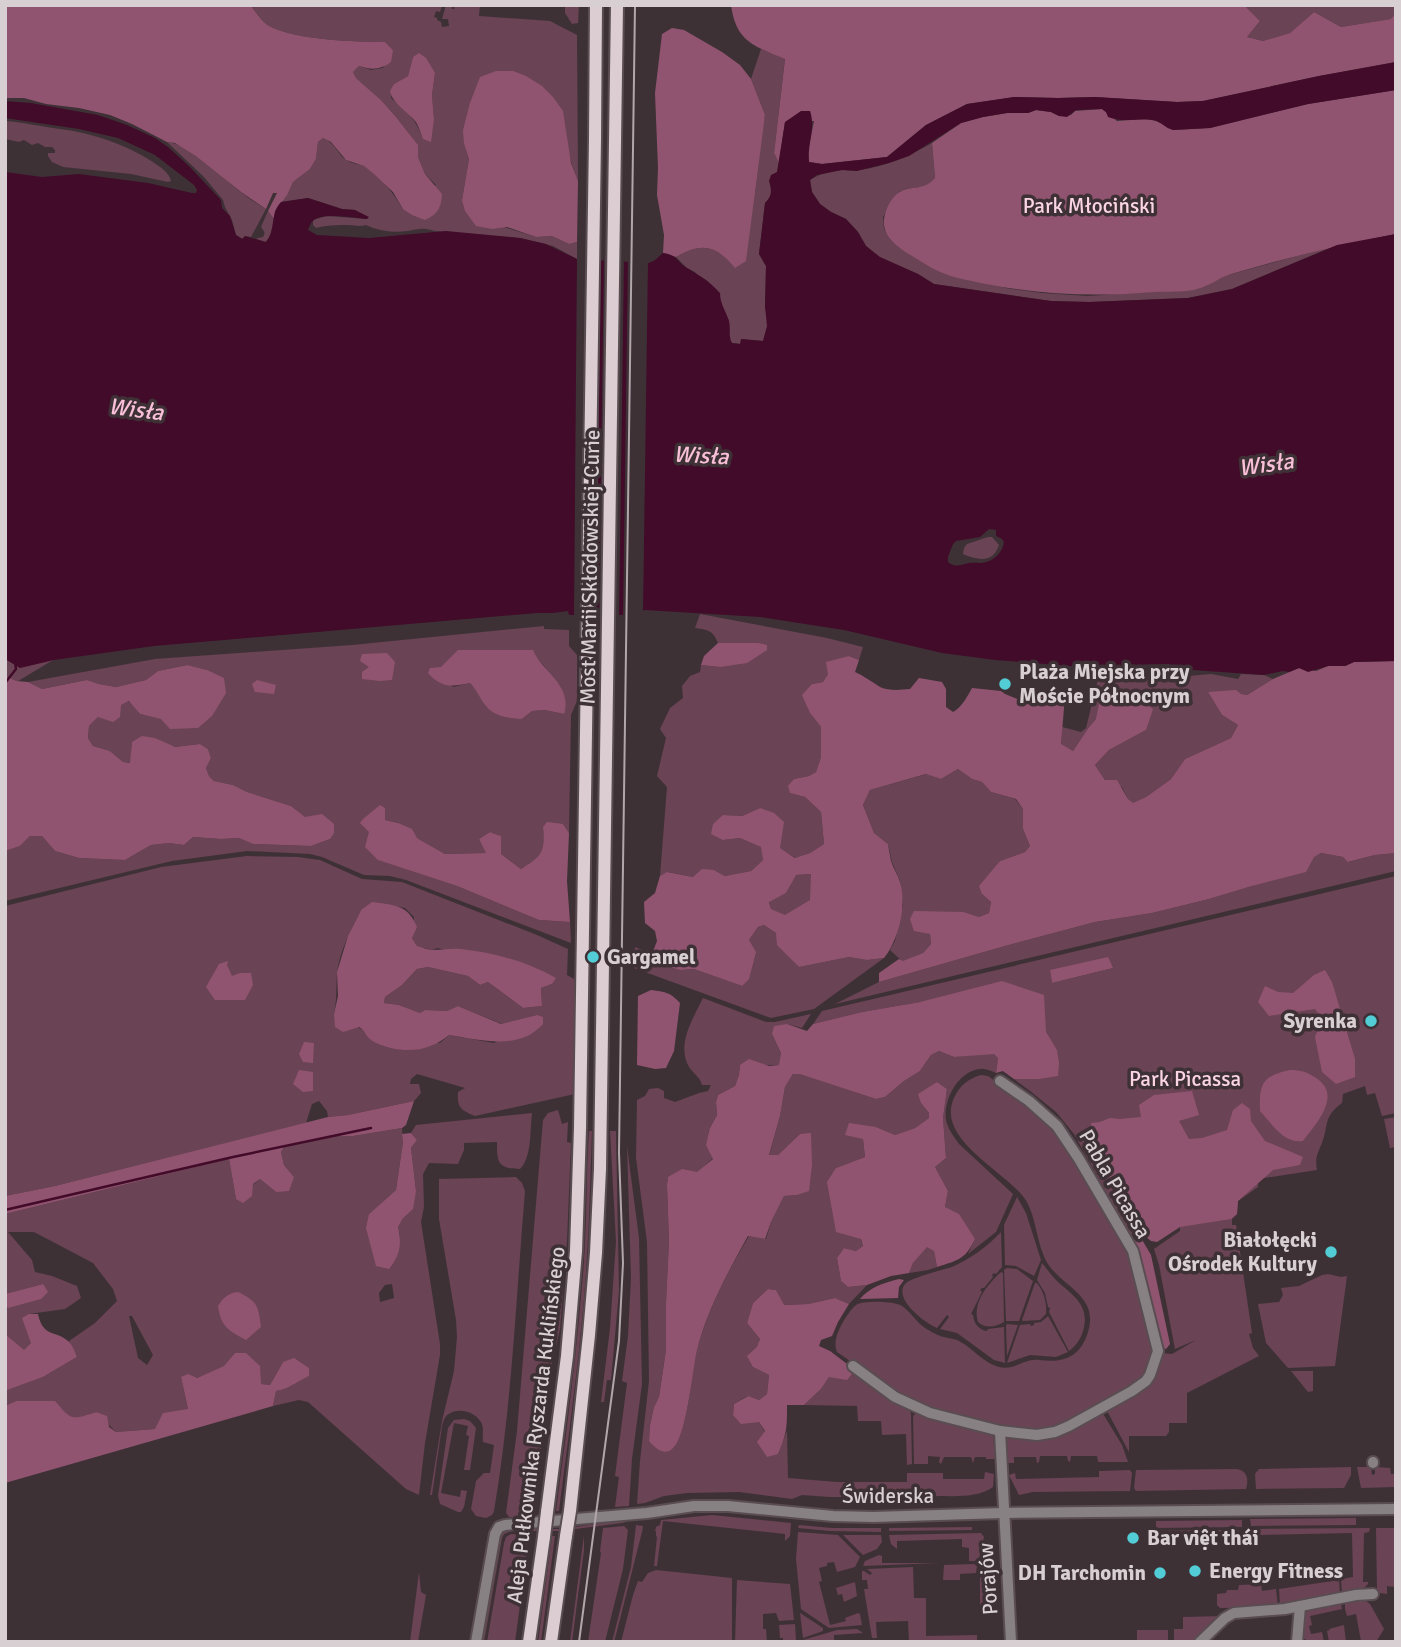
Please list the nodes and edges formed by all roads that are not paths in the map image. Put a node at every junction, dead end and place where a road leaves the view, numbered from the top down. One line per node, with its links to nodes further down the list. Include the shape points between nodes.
1 (596, 5): 4 (main road, Most Marii Skłodowskiej-Curie)
2 (617, 5): 5 (main road, Most Marii Skłodowskiej-Curie)
3 (1000, 1080): 7 (street, Pabla Picassa, via 1057,1126 1133,1251 1158,1351 1150,1375 1140,1385 1069,1426 1037,1435)
4 (580, 1128): 13 (main road, Aleja Pułkownika Ryszarda Kuklińskiego, bridge, via 567,1356)
5 (601, 1129): 14 (main road, Aleja Pułkownika Ryszarda Kuklińskiego, bridge, via 589,1335)
6 (853, 1366): 7 (street, Pabla Picassa, via 917,1408)
7 (1000, 1431): 9 (street)
8 (1396, 1509): 9 (street, Świderska)
9 (1003, 1513): 12 (street, Świderska, via 873,1517 694,1506 505,1525 495,1534); 15 (street, Porajów)
10 (1373, 1594): 11 (street)
11 (1300, 1606): 16 (street, via 1234,1613); 17 (street)
12 (476, 1642)
13 (529, 1642)
14 (551, 1642)
15 (1011, 1642)
16 (1200, 1642)
17 (1298, 1642)

